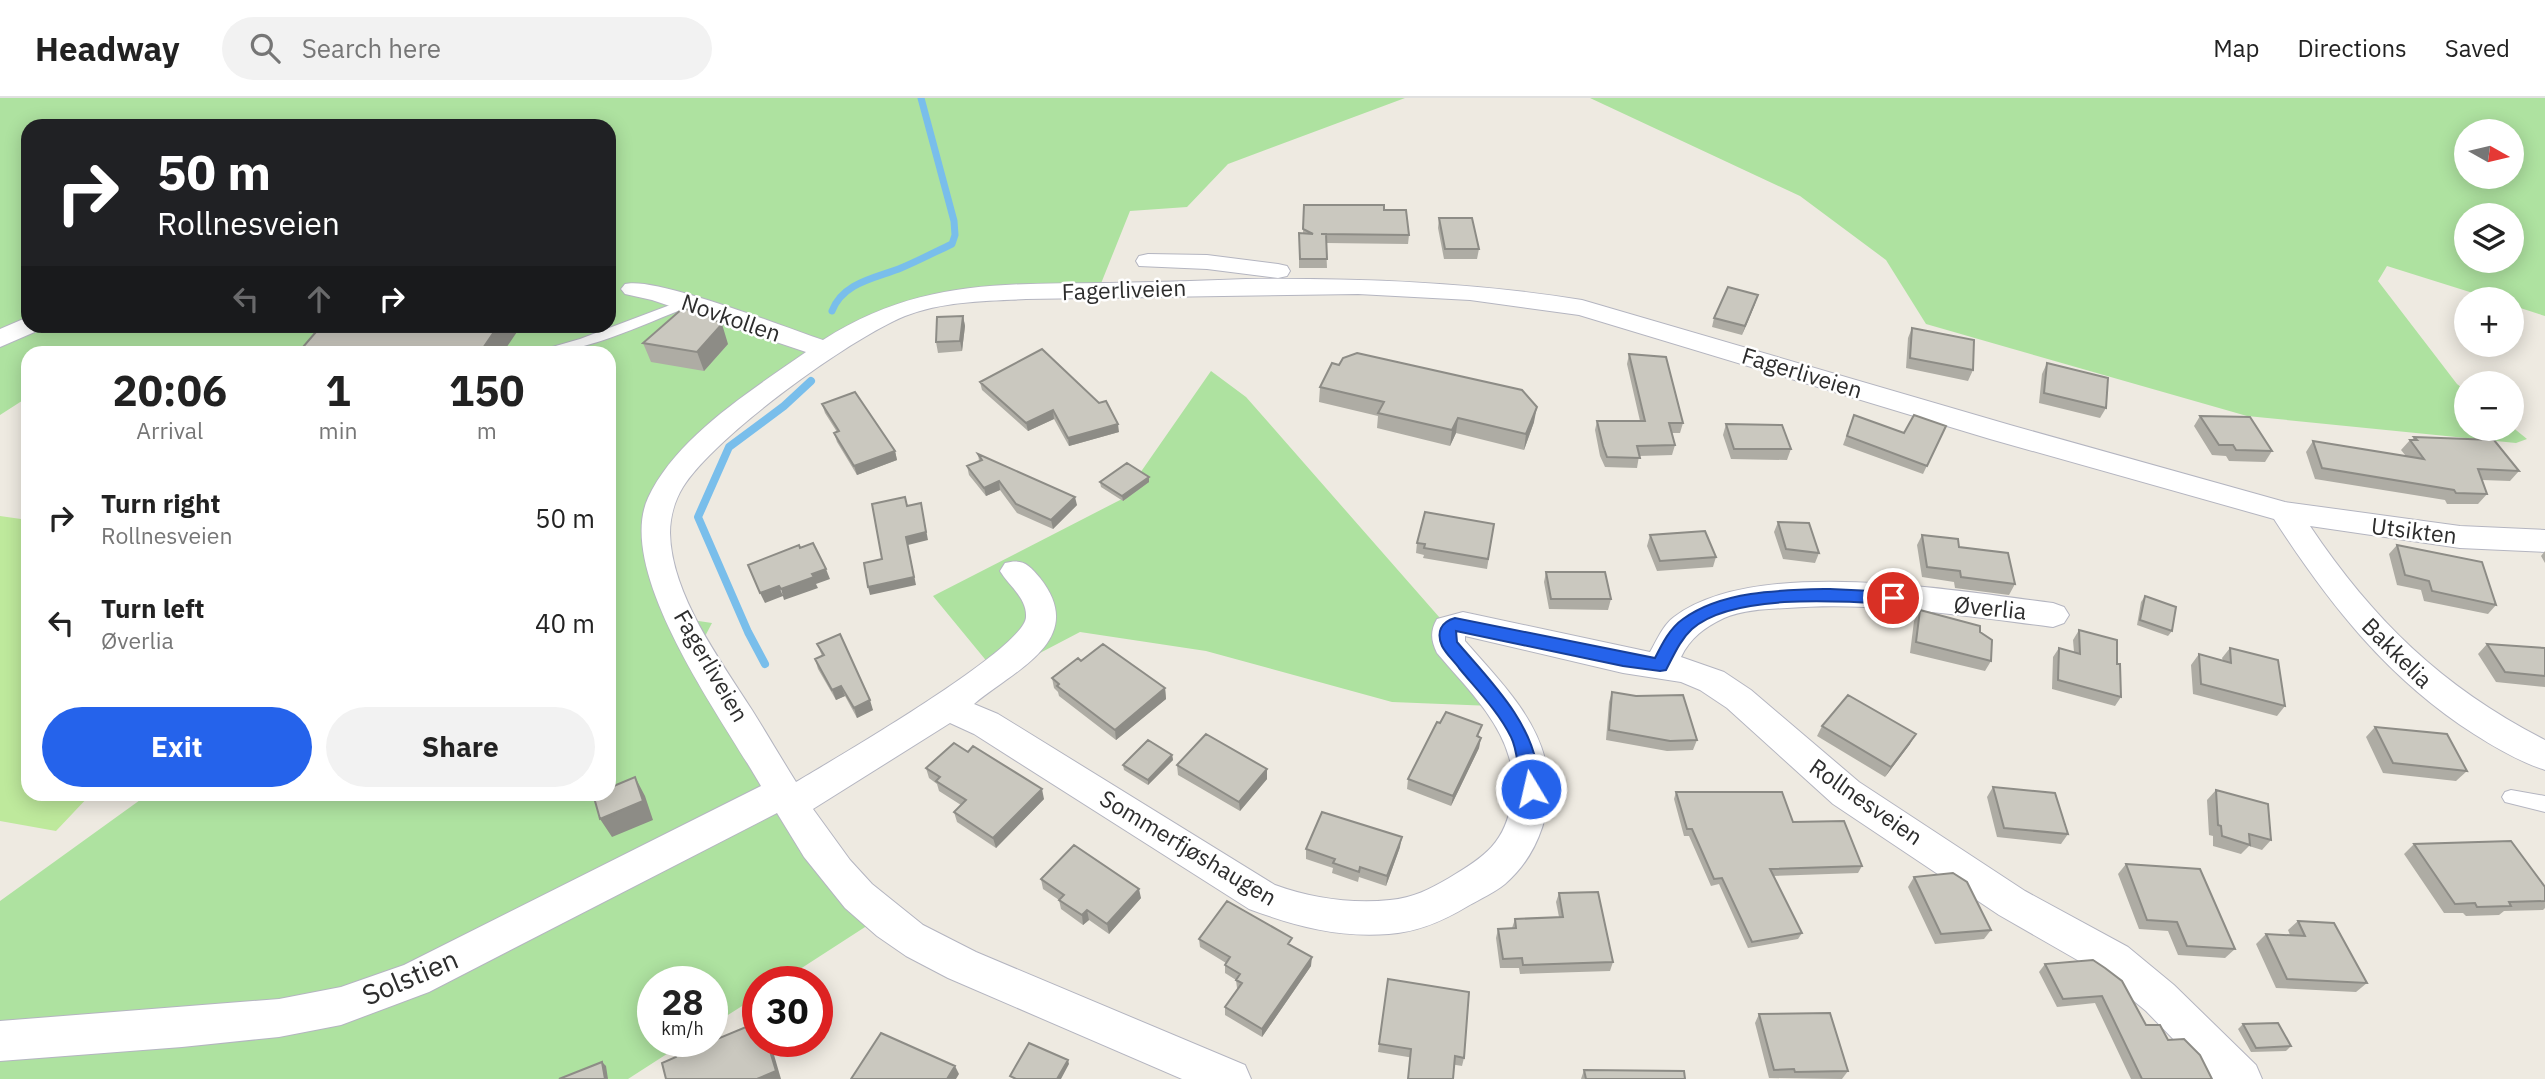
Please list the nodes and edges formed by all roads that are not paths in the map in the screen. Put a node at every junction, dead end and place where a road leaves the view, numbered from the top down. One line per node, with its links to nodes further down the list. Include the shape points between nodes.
1 (1148, 261): 2 (street, Fagerliveien, via 1252,267 1288,273)
2 (1311, 285): 10 (street, Fagerliveien, via 976,295 918,304 856,331); 11 (street, Fagerliveien, via 1462,290 1582,309)
3 (634, 289): 4 (street, Novkollen)
4 (687, 303): 6 (lane); 10 (street, Novkollen)
5 (21, 328): 8 (street)
6 (616, 330)
7 (608, 333): 9 (lane)
8 (0, 339)
9 (567, 346)
10 (827, 350): 20 (street, Fagerliveien, via 759,399 690,458 665,493 655,530 660,562 679,616)
11 (2285, 512): 12 (street, Utsikten, via 2448,536); 18 (street, Bakkelia, via 2346,600 2391,653 2465,713)
12 (2545, 541)
13 (1016, 571): 17 (street, via 1042,609 1041,624 1017,654)
14 (2053, 615): 16 (street, Øverlia, via 1893,598 1785,596 1718,608 1688,624)
15 (1448, 628): 16 (street, Rollnesveien, via 1463,624); 17 (street, Sommerfjøshaugen, via 1449,644 1519,735 1530,778 1527,821 1515,847 1491,873 1427,910 1390,917 1336,917 1262,897 986,724)
16 (1660, 665): 24 (street, Rollnesveien, via 1712,681 1739,699 1846,793 2012,903 2114,960 2160,998)
17 (948, 707): 20 (street)
18 (2545, 755)
19 (2511, 797): 21 (lane)
20 (787, 798): 22 (street, Solstien, via 415,979 341,1006 265,1019); 23 (street, Fagerliveien, via 841,876 879,916 922,946)
21 (2545, 804)
22 (0, 1041)
23 (1230, 1079)
24 (2241, 1079)

